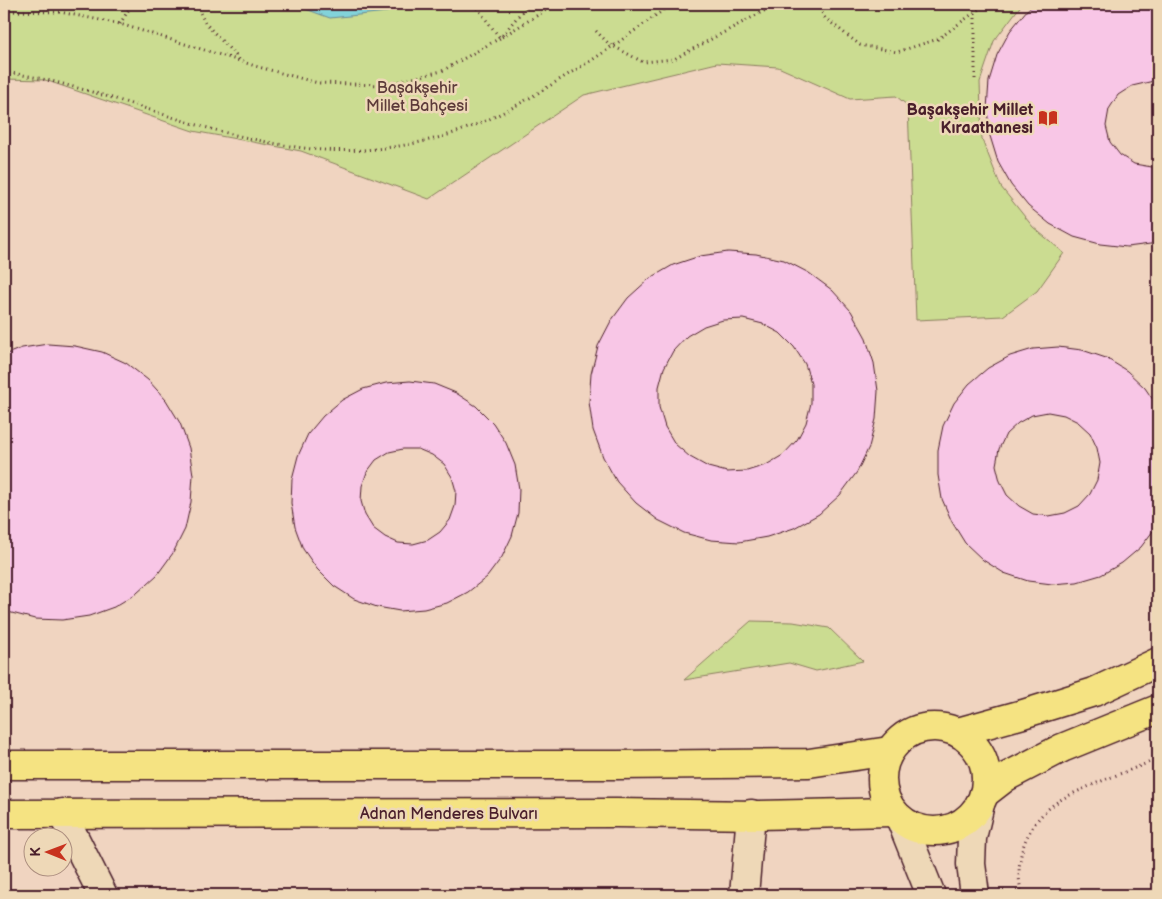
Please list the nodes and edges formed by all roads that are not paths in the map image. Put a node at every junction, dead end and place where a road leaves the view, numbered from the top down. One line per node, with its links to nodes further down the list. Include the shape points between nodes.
1 (1158, 662): 3 (main road, via 1094,692)
2 (1158, 709): 6 (main road, via 1062,748 1006,776)
3 (958, 732): 4 (main road, via 939,726 919,728 901,738); 6 (main road, via 974,745 984,764 986,774)
4 (889, 751): 5 (main road, via 809,763); 10 (main road, via 882,784 886,800)
5 (4, 765)
6 (982, 799): 10 (main road, via 967,820 949,829 918,829); 14 (street, via 972,838)
7 (62, 813): 8 (main road, Adnan Menderes Bulvarı); 9 (main road, Adnan Menderes Bulvarı); 11 (street)
8 (4, 814)
9 (750, 814): 10 (main road, Adnan Menderes Bulvarı); 12 (street)
10 (897, 816): 13 (street)
11 (103, 895)
12 (744, 895)
13 (931, 895)
14 (975, 895)

